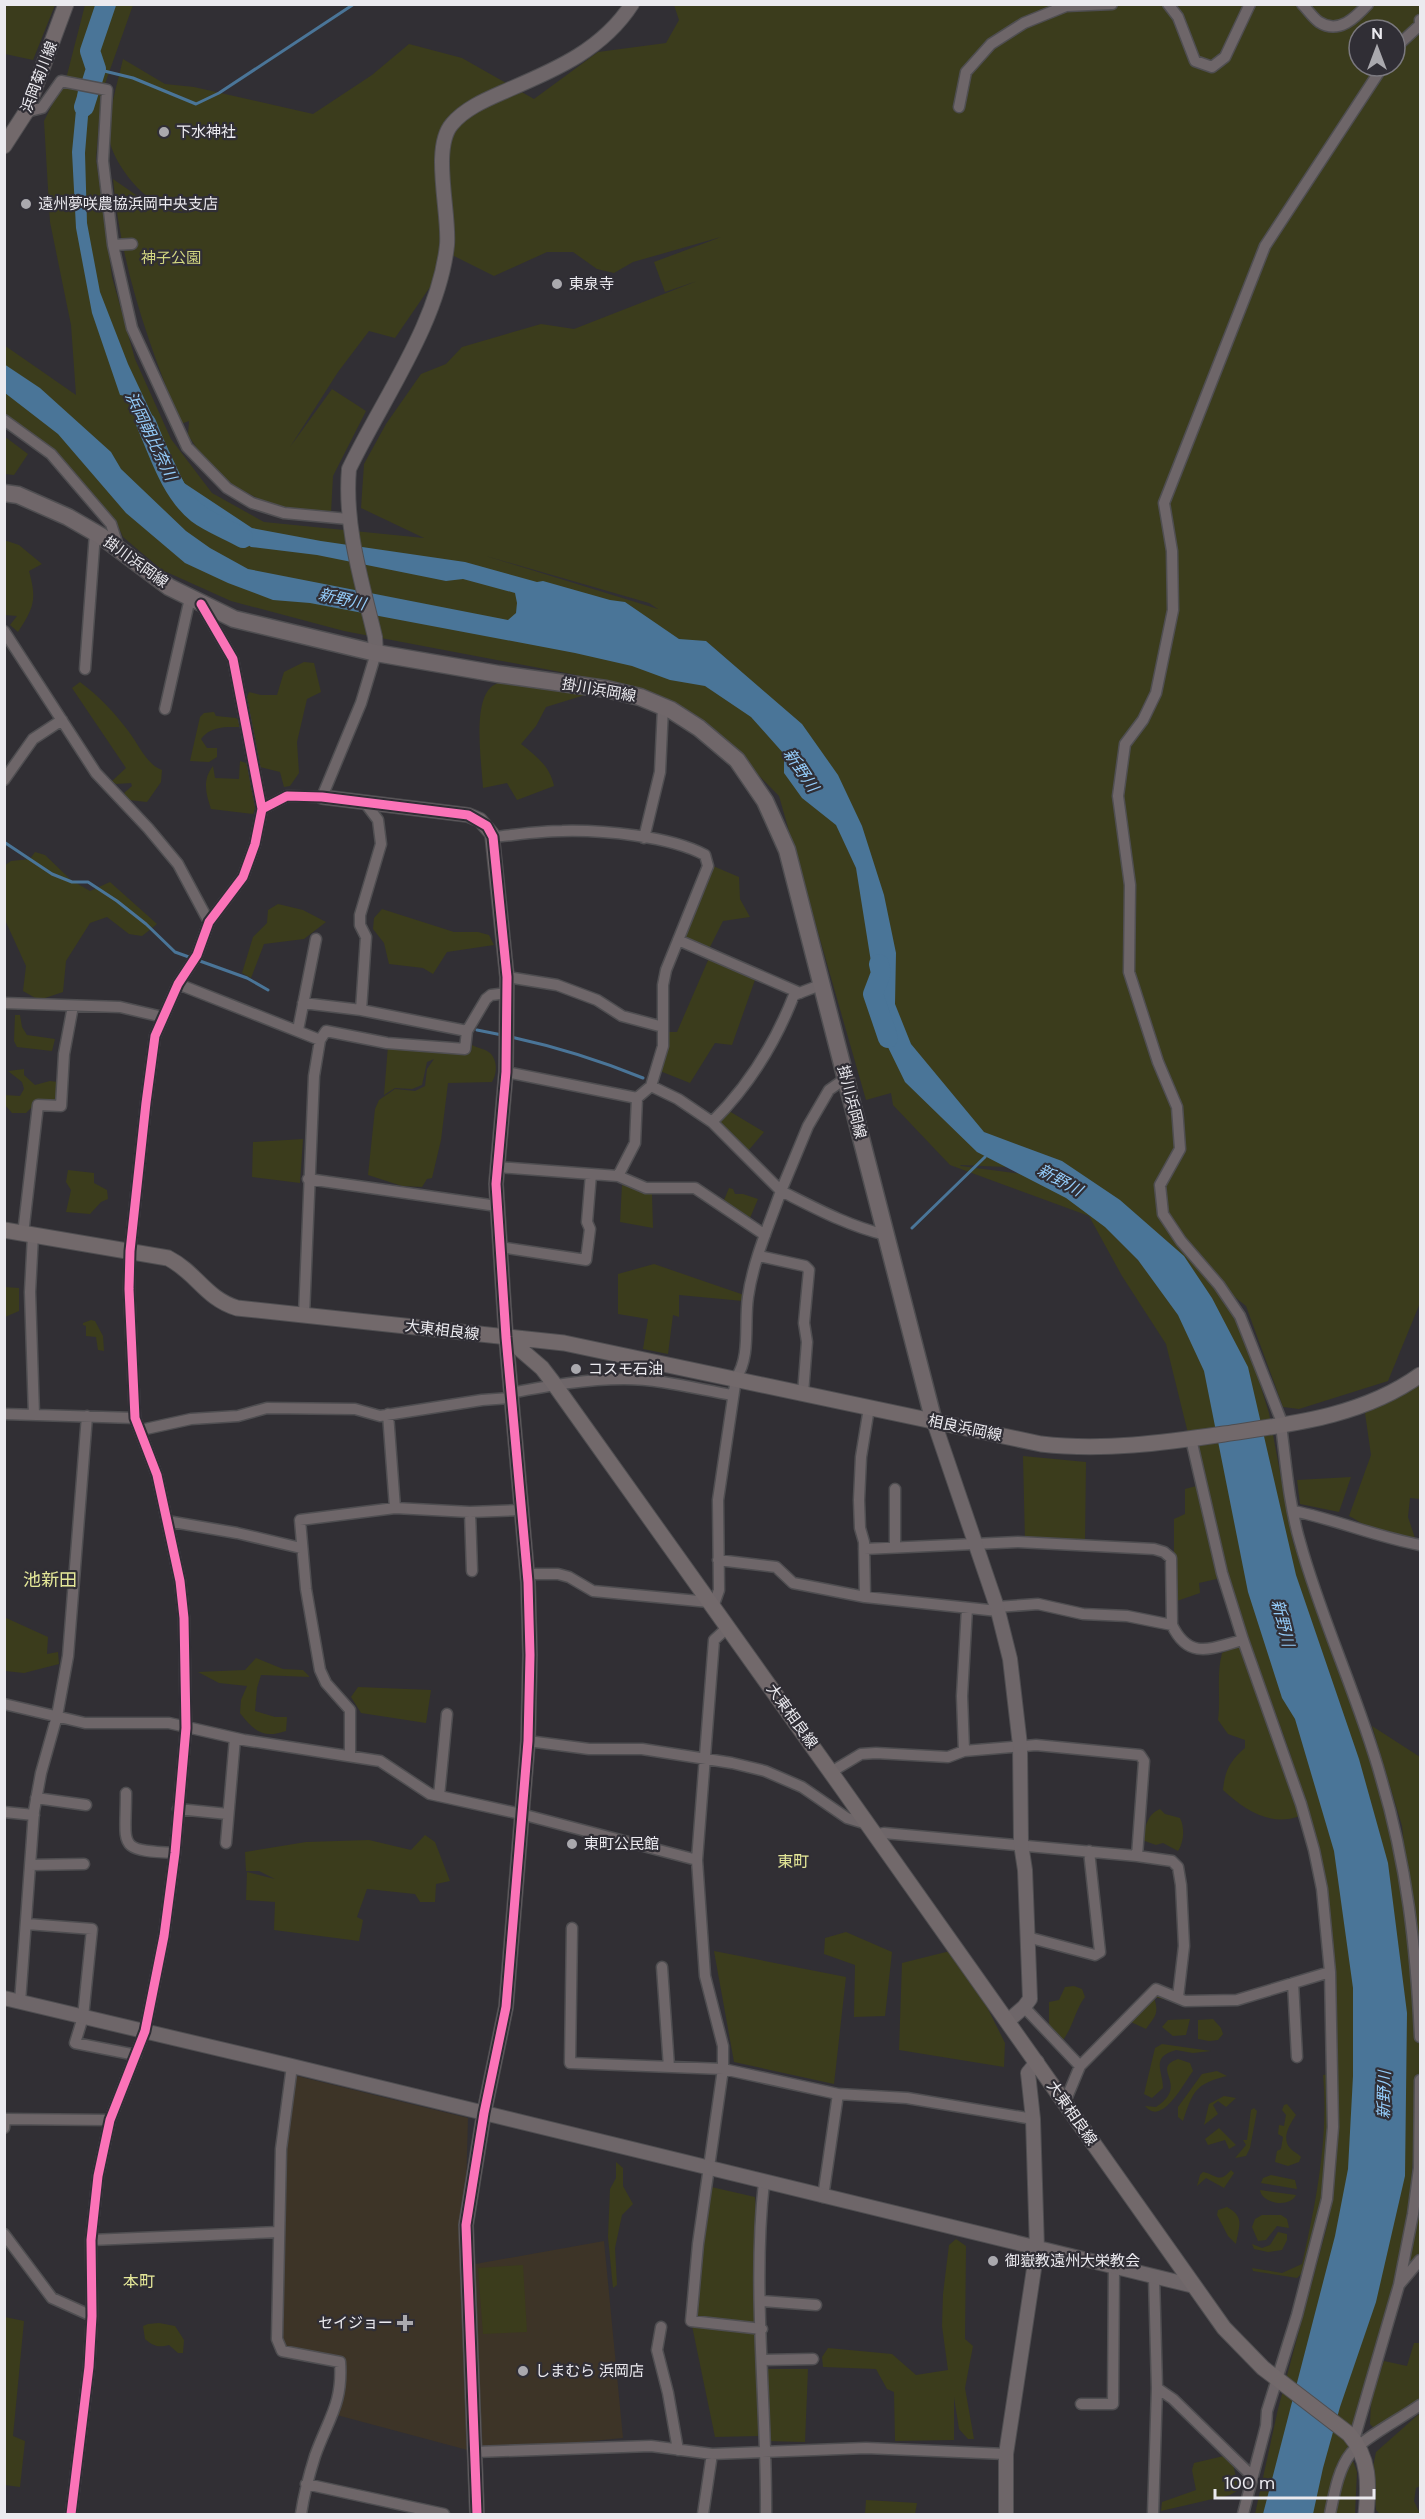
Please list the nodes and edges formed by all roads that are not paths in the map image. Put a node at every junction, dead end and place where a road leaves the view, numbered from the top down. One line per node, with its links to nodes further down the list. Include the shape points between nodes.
1 (66, 4): 12 (main road, 浜岡菊川線)
2 (632, 4): 18 (street, via 608,32 561,68 488,99 451,125 443,147 447,243 443,269 418,340 349,469)
3 (1112, 4): 11 (street, via 1066,6 1024,23 991,44 966,72)
4 (1168, 4): 5 (street, via 1178,17 1195,61 1212,67 1225,57)
5 (1250, 4)
6 (1302, 4): 7 (street, via 1320,23 1334,26 1350,23)
7 (1368, 4)
8 (1420, 20): 9 (street, via 1420,25)
9 (1407, 37)
10 (1375, 78): 84 (street, via 1265,246 1164,503 1172,551 1173,610 1156,693 1125,744 1118,796 1130,885 1129,972 1176,1107 1180,1149 1160,1185 1163,1214 1240,1316)
11 (959, 107)
12 (27, 112): 13 (main road, 浜岡菊川線); 15 (street, via 42,108 61,81 107,90 103,161)
13 (4, 146)
14 (132, 244): 15 (street)
15 (113, 245): 18 (street, via 132,328 191,453 227,488 267,509)
16 (4, 420): 20 (street, via 51,454 111,524)
17 (4, 493): 19 (main road, 掛川浜岡線, via 18,495)
18 (349, 523): 23 (street)
19 (95, 532): 20 (main road, 掛川浜岡線); 24 (street)
20 (119, 550): 21 (main road, 掛川浜岡線)
21 (195, 601): 23 (main road, 掛川浜岡線, via 234,619); 26 (street); 31 (street, via 233,659)
22 (4, 631): 27 (street)
23 (375, 645): 25 (main road, 掛川浜岡線, via 498,674 606,689); 29 (street, via 361,703)
24 (85, 669)
25 (663, 707): 33 (street, via 660,772); 39 (main road, 掛川浜岡線, via 699,728 737,760 765,801 787,850)
26 (165, 709)
27 (62, 720): 28 (street, via 33,739); 34 (street, via 96,773 178,864)
28 (4, 780)
29 (322, 797): 30 (street); 31 (street, via 287,796)
30 (366, 804): 32 (street, via 468,815 487,826); 45 (street, via 378,820 381,836 360,915 366,937)
31 (262, 809): 34 (street, via 243,877)
32 (493, 837): 33 (street, via 562,831); 37 (street)
33 (644, 838): 36 (street, via 688,846 705,855 708,866)
34 (209, 922): 38 (street, via 194,960)
35 (316, 939): 43 (street)
36 (678, 940): 41 (street); 47 (street, via 663,985)
37 (507, 977): 40 (street); 47 (street, via 557,985 597,1000 622,1016)
38 (177, 984): 46 (street); 48 (street)
39 (823, 984): 41 (street); 52 (main road, 掛川浜岡線)
40 (507, 993): 49 (street, via 486,999); 51 (street)
41 (800, 993): 55 (street, via 794,995 771,1044)
42 (4, 1003): 44 (street)
43 (303, 1003): 45 (street); 48 (street)
44 (73, 1006): 46 (street, via 120,1006); 63 (street, via 64,1054 61,1106 38,1105)
45 (361, 1010): 49 (street)
46 (164, 1017): 67 (street, via 155,1036)
47 (663, 1027): 53 (street, via 663,1046)
48 (298, 1030): 50 (street)
49 (467, 1031): 50 (street, via 465,1049 387,1043 326,1031)
50 (320, 1040): 59 (street)
51 (506, 1072): 54 (street); 56 (street)
52 (846, 1078): 60 (street, via 829,1090 808,1126); 65 (main road, 掛川浜岡線)
53 (651, 1086): 54 (street); 55 (street)
54 (637, 1098): 58 (street, via 635,1143)
55 (712, 1122): 60 (street)
56 (498, 1167): 57 (street); 61 (street)
57 (591, 1174): 58 (street); 66 (street, via 586,1260)
58 (618, 1176): 64 (street, via 646,1188 696,1188)
59 (308, 1179): 61 (street); 69 (street)
60 (781, 1191): 64 (street); 65 (street, via 845,1222)
61 (497, 1206): 66 (street)
62 (4, 1230): 63 (main road, 大東相良線)
63 (28, 1235): 67 (main road, 大東相良線); 80 (street)
64 (765, 1235): 68 (street)
65 (886, 1235): 83 (main road, 掛川浜岡線)
66 (500, 1247): 70 (street)
67 (130, 1251): 69 (main road, 大東相良線, via 177,1263 223,1304); 82 (street)
68 (759, 1256): 72 (street, via 748,1296 743,1368); 74 (street, via 809,1270)
69 (304, 1315): 70 (main road, 大東相良線)
70 (506, 1337): 72 (main road, 相良浜岡線, via 587,1347); 73 (main road, 大東相良線, via 542,1368); 75 (street)
71 (1420, 1375): 84 (main road, 相良浜岡線, via 1364,1406)
72 (735, 1378): 74 (main road, 相良浜岡線); 76 (street)
73 (555, 1385): 75 (street); 76 (street, via 626,1379); 102 (main road, 大東相良線)
74 (803, 1394): 77 (main road, 相良浜岡線)
75 (511, 1395): 79 (street); 89 (street)
76 (733, 1395): 98 (street, via 718,1500)
77 (869, 1408): 83 (main road, 相良浜岡線); 97 (street, via 859,1500)
78 (4, 1414): 80 (street)
79 (388, 1414): 85 (street, via 380,1416 355,1409 267,1408); 88 (street)
80 (34, 1415): 81 (street)
81 (87, 1416): 82 (street); 110 (street, via 68,1656)
82 (135, 1418): 85 (street)
83 (934, 1422): 86 (main road, 相良浜岡線, via 1079,1448 1114,1448); 93 (street)
84 (1280, 1426): 86 (main road, 相良浜岡線); 90 (street)
85 (141, 1430): 92 (street, via 157,1475)
86 (1194, 1438): 107 (street, via 1221,1573)
87 (896, 1489): 95 (street)
88 (395, 1508): 91 (street); 96 (street, via 300,1520)
89 (521, 1510): 91 (street); 100 (street)
90 (1293, 1511): 94 (street); 150 (street, via 1323,1615 1394,1823 1409,1895)
91 (470, 1512): 99 (street)
92 (167, 1521): 96 (street); 111 (street, via 184,1618)
93 (975, 1542): 95 (street); 104 (street); 105 (street, via 1164,1552 1171,1558 1173,1572)
94 (1420, 1545)
95 (895, 1547): 97 (street)
96 (301, 1548): 116 (street, via 320,1670 350,1710)
97 (864, 1549): 101 (street)
98 (718, 1560): 101 (street, via 776,1567 793,1583); 102 (street, via 719,1590)
99 (472, 1571)
100 (527, 1574): 102 (street, via 558,1574 593,1591); 113 (street)
101 (865, 1597): 103 (street)
102 (711, 1604): 106 (main road, 大東相良線)
103 (967, 1608): 104 (street); 115 (street, via 962,1696)
104 (997, 1609): 105 (street, via 1038,1604); 114 (street, via 1012,1670)
105 (1172, 1625): 107 (street, via 1189,1647 1204,1650)
106 (727, 1628): 117 (street, via 714,1640); 118 (main road, 大東相良線)
107 (1243, 1640): 141 (street, via 1314,1850)
108 (4, 1704): 110 (street)
109 (447, 1714): 120 (street)
110 (57, 1716): 111 (street, via 85,1723 152,1722); 121 (street)
111 (186, 1728): 112 (street); 123 (street)
112 (235, 1738): 116 (street); 125 (street)
113 (528, 1741): 117 (street); 126 (street)
114 (1020, 1745): 115 (street); 130 (street); 133 (street, via 1140,1755 1144,1761)
115 (964, 1751): 118 (street, via 948,1757 861,1754)
116 (350, 1756): 120 (street, via 380,1761)
117 (705, 1758): 128 (street, via 765,1771 802,1787); 134 (street)
118 (831, 1772): 128 (main road, 大東相良線)
119 (126, 1794): 132 (street, via 129,1846 138,1851)
120 (439, 1796): 126 (street)
121 (36, 1798): 122 (street); 127 (street)
122 (86, 1805)
123 (178, 1809): 125 (street); 132 (street)
124 (4, 1812): 127 (street)
125 (228, 1814): 129 (street)
126 (521, 1814): 134 (street); 161 (street, via 506,2007)
127 (34, 1815): 135 (street)
128 (871, 1830): 130 (street); 148 (main road, 大東相良線)
129 (226, 1843)
130 (1020, 1844): 131 (street); 139 (street, via 1025,1870)
131 (1089, 1851): 133 (street); 139 (street, via 1100,1952 1095,1955)
132 (175, 1853): 149 (street)
133 (1137, 1856): 143 (street, via 1172,1861 1178,1867 1184,1946)
134 (697, 1860): 157 (street, via 705,1976 723,2046)
135 (30, 1864): 136 (street); 137 (street)
136 (84, 1864)
137 (27, 1924): 145 (street); 147 (street, via 92,1929)
138 (572, 1928): 156 (street, via 570,2063)
139 (1027, 1937): 146 (street, via 1030,1999)
140 (662, 1967): 156 (street)
141 (1330, 1972): 142 (street); 184 (street, via 1333,2127 1327,2199)
142 (1293, 1983): 143 (street, via 1237,2000 1185,2001); 152 (street)
143 (1178, 1997): 155 (street, via 1156,1989)
144 (4, 1998): 145 (street)
145 (20, 2002): 147 (street)
146 (1024, 2007): 148 (street); 155 (street)
147 (83, 2017): 149 (street); 151 (street, via 75,2043)
148 (1008, 2022): 153 (main road, 大東相良線)
149 (145, 2031): 151 (street); 154 (street)
150 (1420, 2037)
151 (136, 2055): 163 (street)
152 (1297, 2057)
153 (1037, 2062): 160 (main road, 大東相良線); 162 (street, via 1028,2073)
154 (292, 2066): 161 (street); 168 (street, via 281,2149)
155 (1080, 2066): 160 (street)
156 (669, 2067): 157 (street)
157 (723, 2069): 159 (street); 165 (street)
158 (1420, 2079): 175 (street, via 1419,2168)
159 (838, 2094): 162 (street, via 907,2098); 167 (street)
160 (1065, 2102): 176 (main road, 大東相良線)
161 (484, 2113): 165 (street); 190 (street, via 466,2225)
162 (1033, 2119): 171 (street)
163 (110, 2121): 164 (street, via 5,2119); 170 (street, via 98,2176)
164 (4, 2128)
165 (710, 2169): 166 (street); 181 (street, via 691,2320)
166 (764, 2182): 167 (street); 177 (street, via 758,2234)
167 (823, 2197): 171 (street)
168 (279, 2232): 170 (street); 195 (street, via 277,2340 282,2351 340,2362 339,2398)
169 (4, 2235): 179 (street, via 52,2298)
170 (91, 2240): 179 (street)
171 (1037, 2249): 173 (street); 193 (street)
172 (1420, 2260): 175 (street)
173 (1114, 2267): 174 (street); 186 (street, via 1113,2404)
174 (1154, 2277): 176 (street); 185 (street)
175 (1399, 2285): 188 (street)
176 (1194, 2286): 184 (main road, 大東相良線, via 1224,2328)
177 (761, 2301): 178 (street); 181 (street)
178 (816, 2305)
179 (92, 2316): 196 (street)
180 (661, 2327): 189 (street, via 657,2350)
181 (762, 2328): 183 (street)
182 (813, 2359): 183 (street)
183 (763, 2360): 192 (street)
184 (1279, 2381): 188 (main road, 大東相良線); 194 (street)
185 (1157, 2388): 194 (street); 203 (street)
186 (1081, 2404)
187 (1420, 2405): 188 (street)
188 (1354, 2440): 205 (street); 206 (main road, via 1366,2462)
189 (678, 2450): 190 (street, via 651,2446); 191 (street)
190 (475, 2452): 199 (street)
191 (712, 2454): 192 (street); 200 (street)
192 (766, 2454): 193 (street, via 866,2448); 201 (street)
193 (1006, 2454): 202 (street)
194 (1252, 2476): 204 (street)
195 (306, 2484): 197 (street); 198 (street)
196 (71, 2514)
197 (301, 2514)
198 (443, 2514)
199 (477, 2514)
200 (703, 2514)
201 (766, 2514)
202 (1006, 2514)
203 (1153, 2514)
204 (1243, 2514)
205 (1330, 2514)
206 (1366, 2514)

